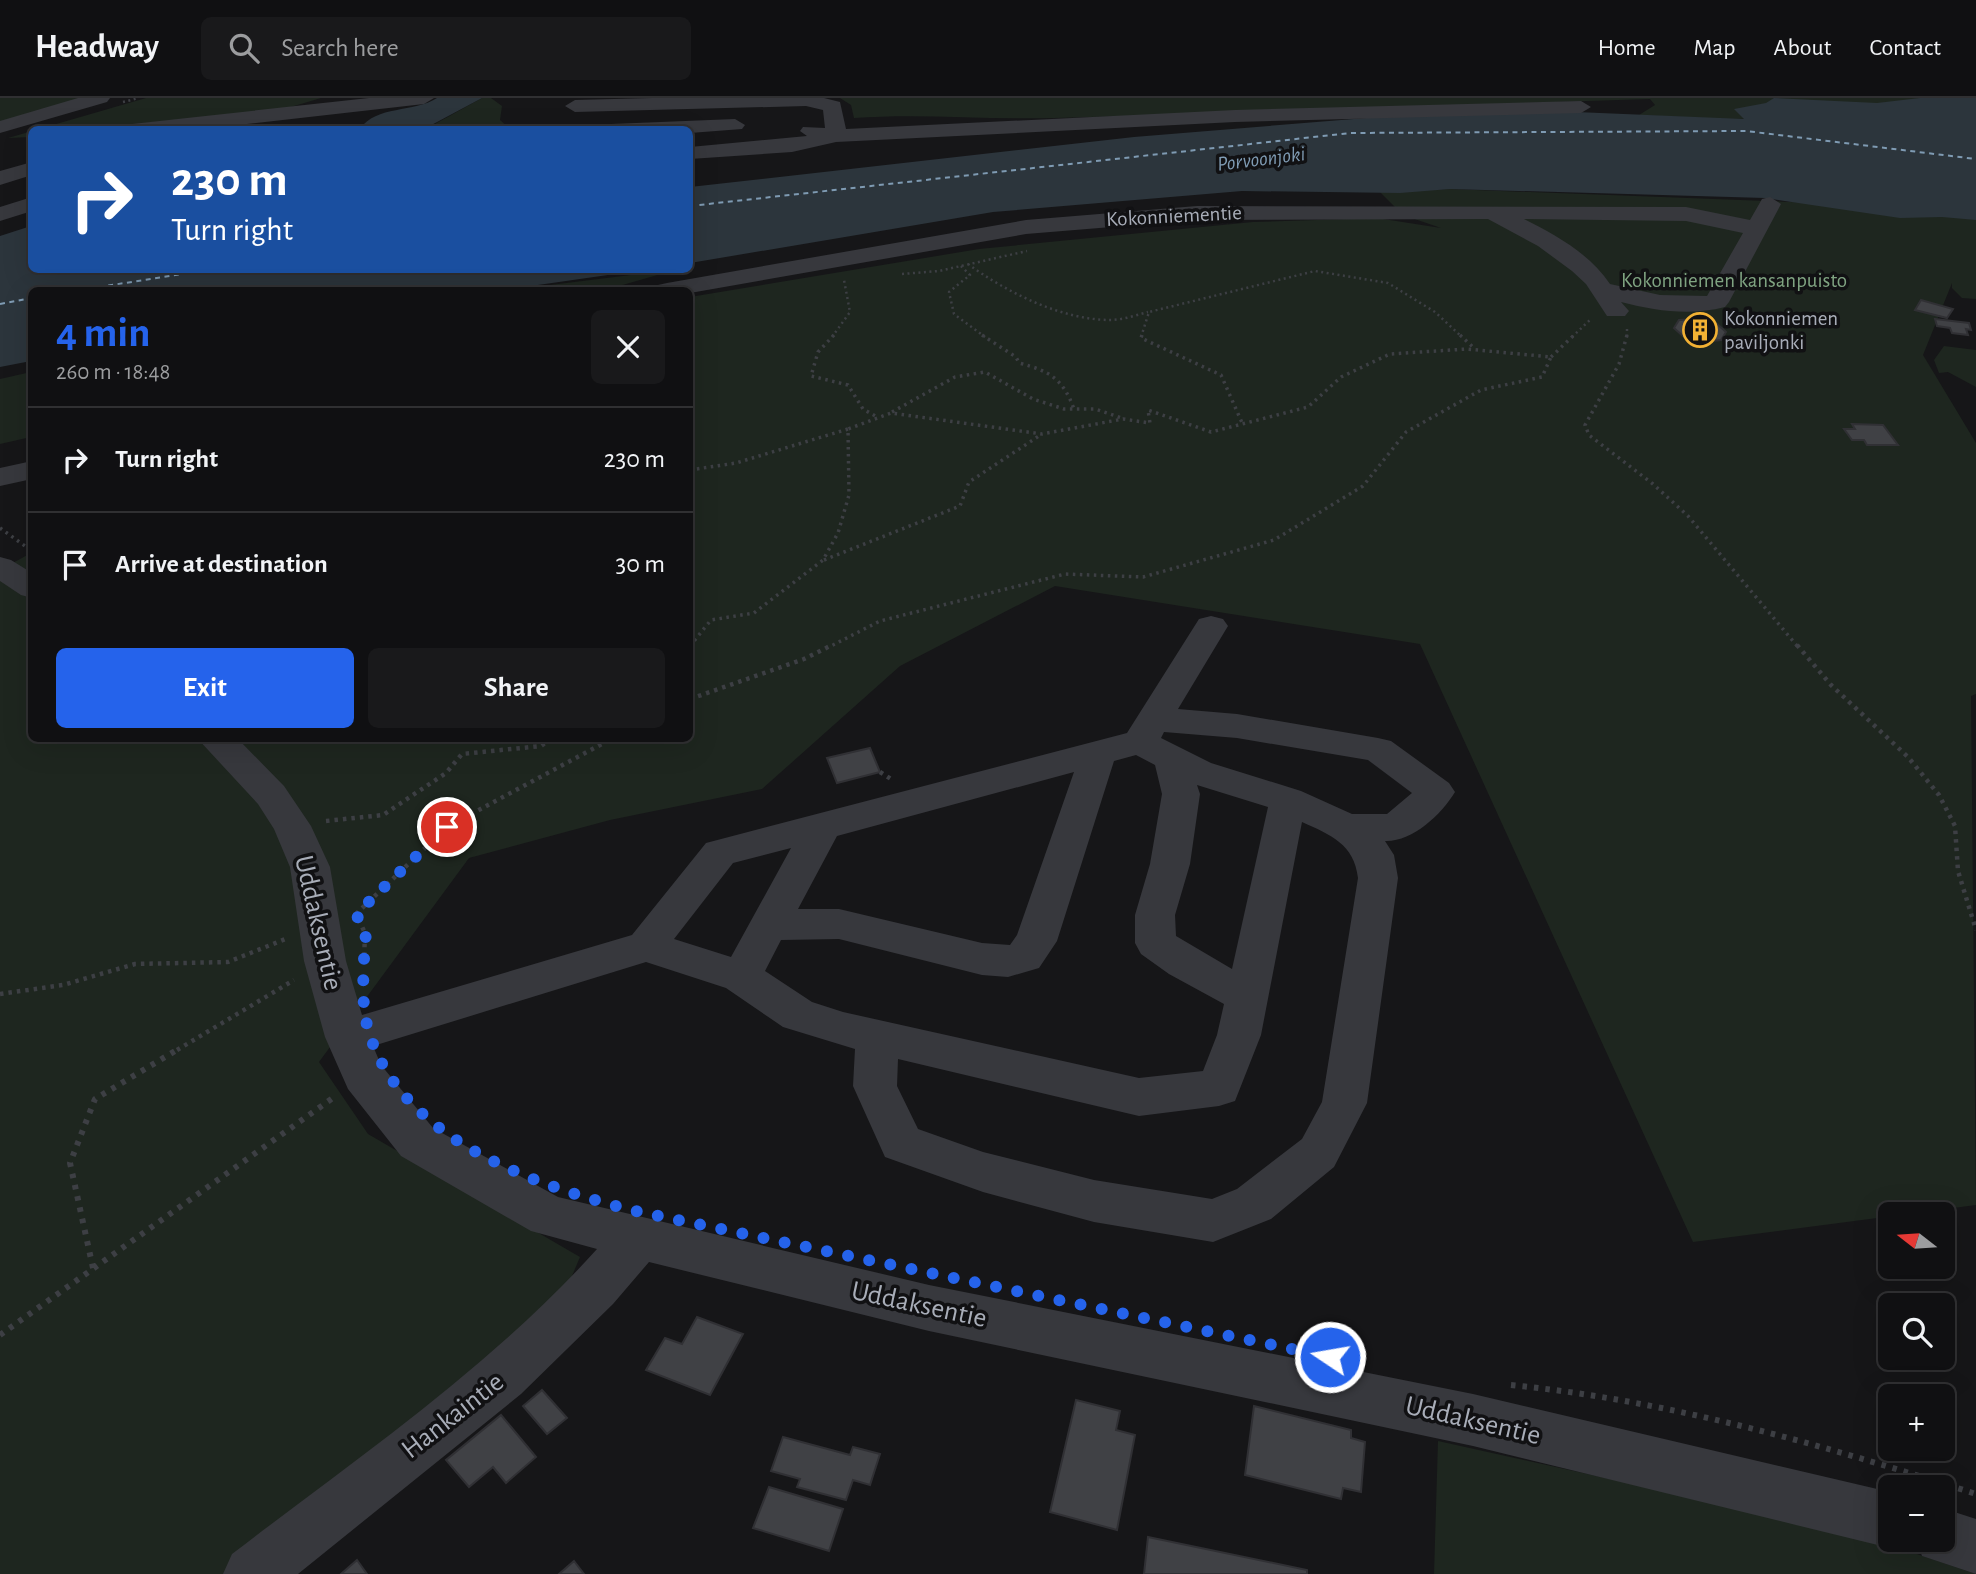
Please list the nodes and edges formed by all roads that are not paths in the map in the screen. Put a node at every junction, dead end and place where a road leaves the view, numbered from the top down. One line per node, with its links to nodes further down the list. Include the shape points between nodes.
1 (100, 98): 11 (street)
2 (424, 98): 8 (street)
3 (551, 98): 4 (street)
4 (575, 106): 9 (street); 12 (street, via 806,100 833,106)
5 (1581, 107): 12 (street, via 1235,116)
6 (793, 122): 12 (street, via 807,131)
7 (751, 124): 10 (street)
8 (168, 126)
9 (599, 126)
10 (693, 126)
11 (0, 127)
12 (836, 136): 15 (street, via 792,146)
13 (28, 139): 14 (street)
14 (0, 142)
15 (693, 152)
16 (28, 169): 17 (street)
17 (0, 178)
18 (1770, 204): 22 (street)
19 (28, 205): 21 (street)
20 (1492, 212): 22 (street, Kokonniementie, via 1686,214); 22 (street, via 1565,254 1620,304 1695,307 1716,302); 23 (street, Kokonniementie, via 1197,213 1026,227)
21 (0, 214)
22 (1755, 229)
23 (684, 287)
24 (28, 471): 25 (street)
25 (0, 477)
26 (0, 566): 27 (street)
27 (28, 586)
28 (1211, 626): 29 (street)
29 (1155, 740): 31 (street); 32 (street, via 1198,772); 34 (street, via 1237,726 1378,750 1436,792 1396,828); 38 (street, via 1181,794 1170,864 1155,915 1156,943)
30 (219, 742): 40 (street, Uddaksentie, via 271,794 292,826 337,926)
31 (1099, 752): 33 (street); 35 (street, via 1036,941 1024,957 982,959 839,924)
32 (1288, 800): 34 (street); 38 (street)
33 (823, 825): 35 (street); 36 (street, via 720,853)
34 (1347, 827): 39 (street, via 1375,855 1378,878 1344,1102 1318,1153 1254,1204 1213,1221 1094,1201 983,1172 901,1143 875,1086)
35 (769, 925): 37 (street)
36 (646, 946): 37 (street); 40 (street)
37 (741, 977): 39 (street, via 798,1015)
38 (1247, 997): 39 (street, via 1240,1035 1219,1088 1181,1094 1139,1097)
39 (877, 1037)
40 (360, 1047): 41 (street, Uddaksentie, via 416,1142 548,1216)
41 (637, 1240): 42 (street, Uddaksentie, via 929,1308 1473,1420); 45 (street, Hankaintie, via 594,1291 510,1371)
42 (1878, 1517)
43 (1955, 1540): 44 (street)
44 (1976, 1547)
45 (252, 1574)

